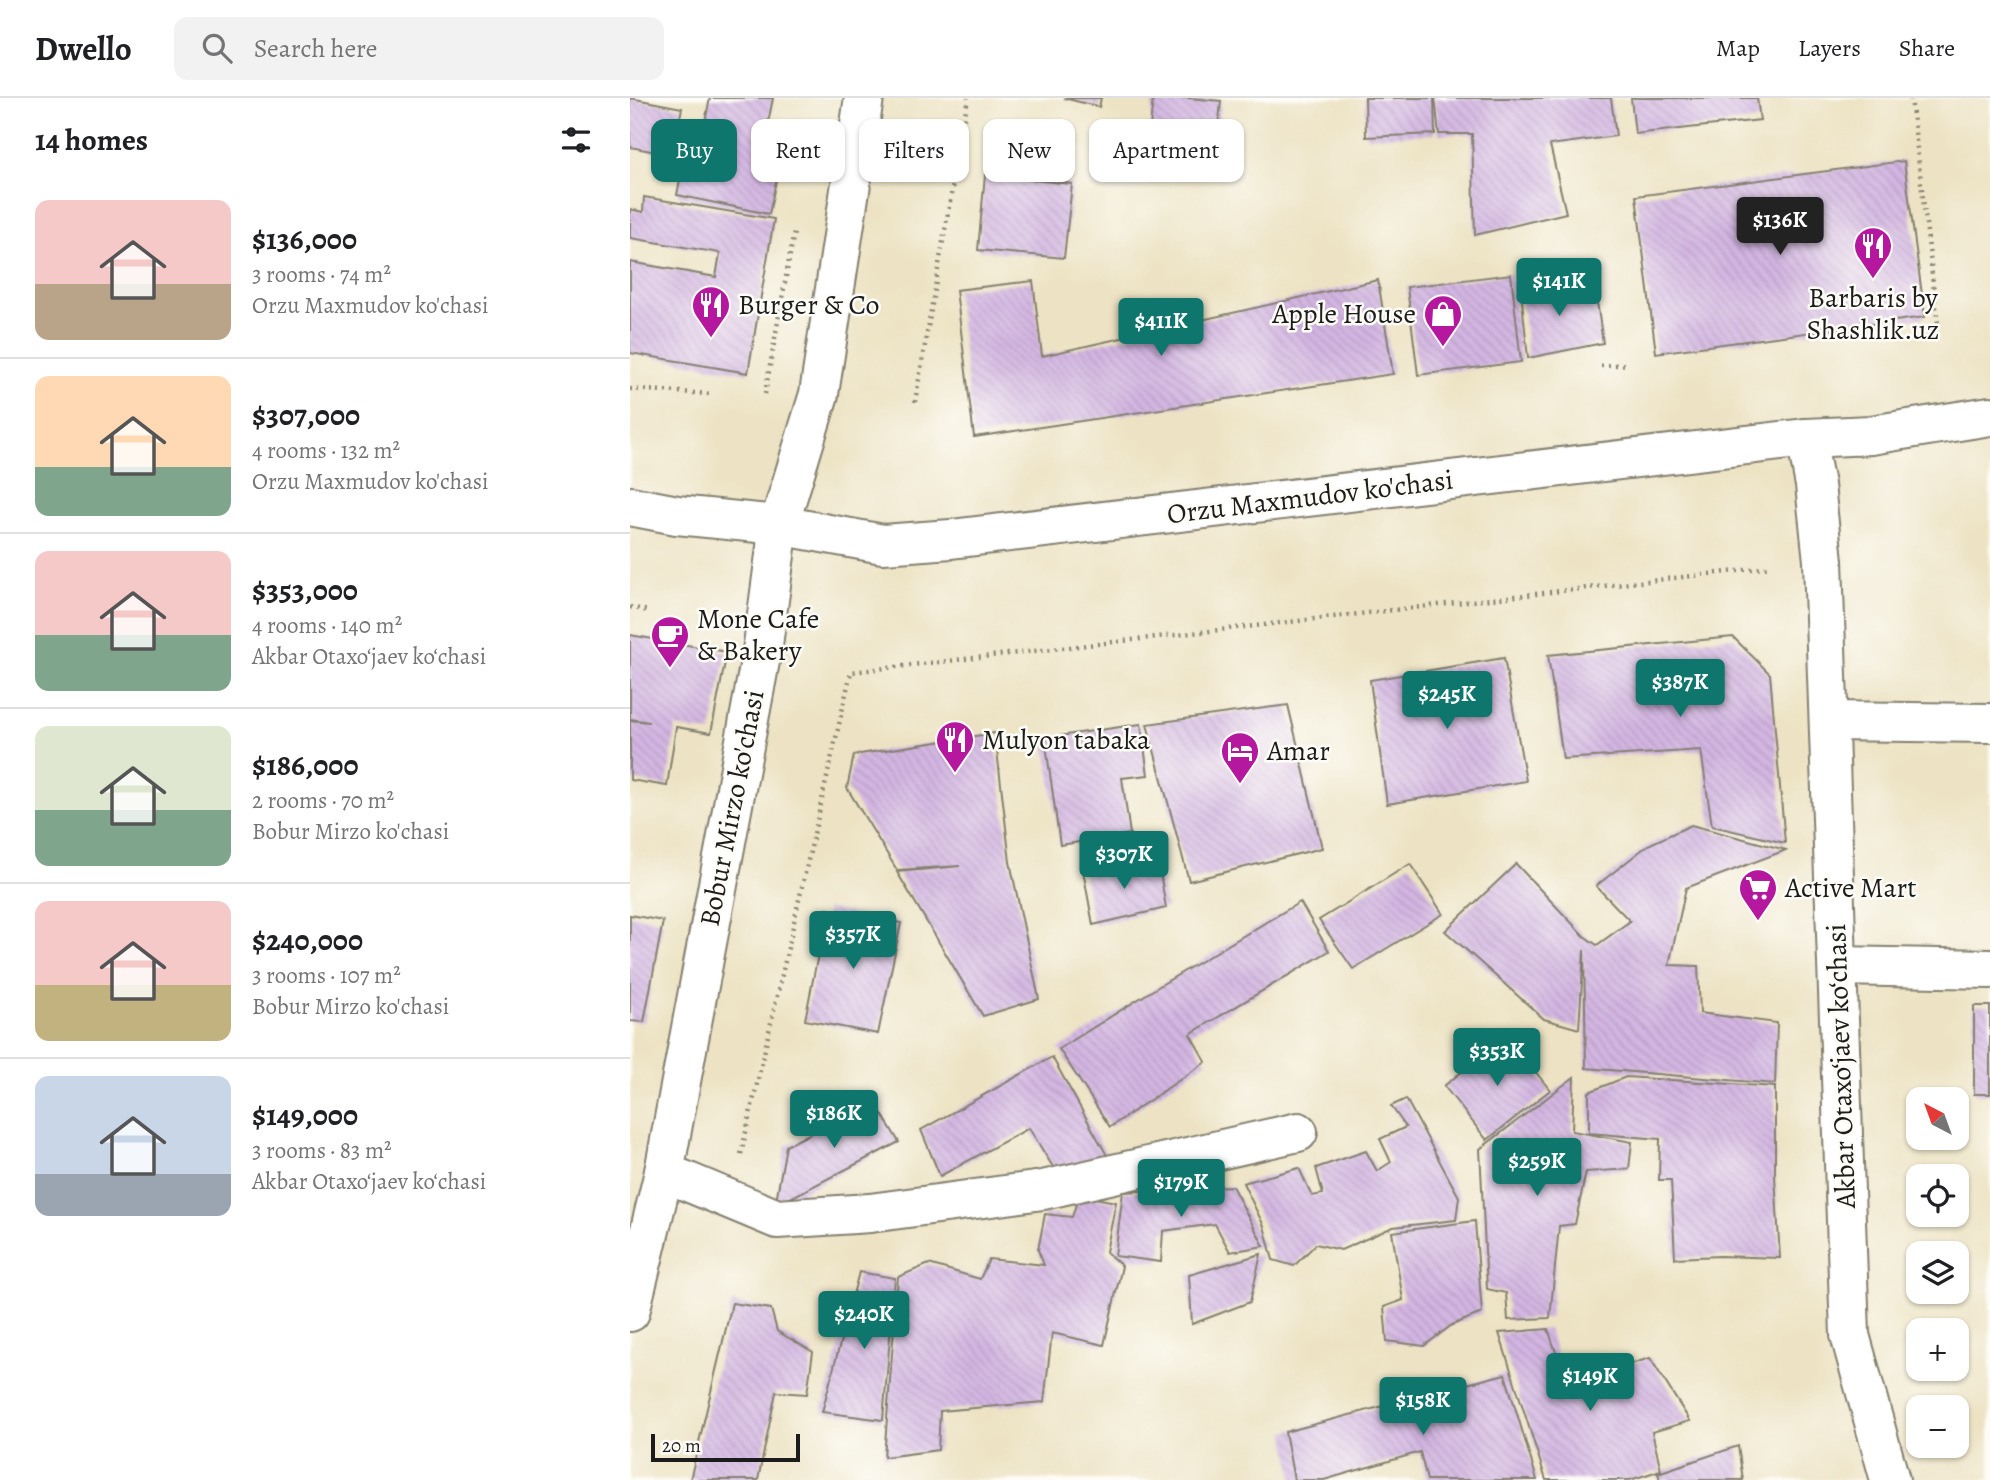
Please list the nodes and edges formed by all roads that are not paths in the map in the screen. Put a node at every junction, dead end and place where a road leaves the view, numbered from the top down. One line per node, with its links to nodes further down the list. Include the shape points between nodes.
1 (864, 98): 5 (main road, Bobur Mirzo ko'chasi, via 819,394)
2 (1990, 416): 3 (main road, Orzu Maxmudov ko'chasi, via 1871,435)
3 (1806, 439): 5 (main road, Orzu Maxmudov ko'chasi, via 951,539 883,544); 6 (main road, Akbar Otaxo‘jaev ko‘chasi, via 1824,561)
4 (630, 506): 5 (main road, Orzu Maxmudov ko'chasi)
5 (779, 525): 11 (main road, Bobur Mirzo ko'chasi, via 763,645)
6 (1829, 721): 7 (main road); 8 (main road, Akbar Otaxo‘jaev ko‘chasi)
7 (1990, 723)
8 (1838, 966): 9 (main road); 13 (main road, Akbar Otaxo‘jaev ko‘chasi, via 1850,1335)
9 (1990, 969)
10 (1298, 1132): 11 (main road, via 1043,1190 870,1213 777,1219)
11 (664, 1172): 12 (main road, Bobur Mirzo ko'chasi)
12 (630, 1312)
13 (1890, 1480)

